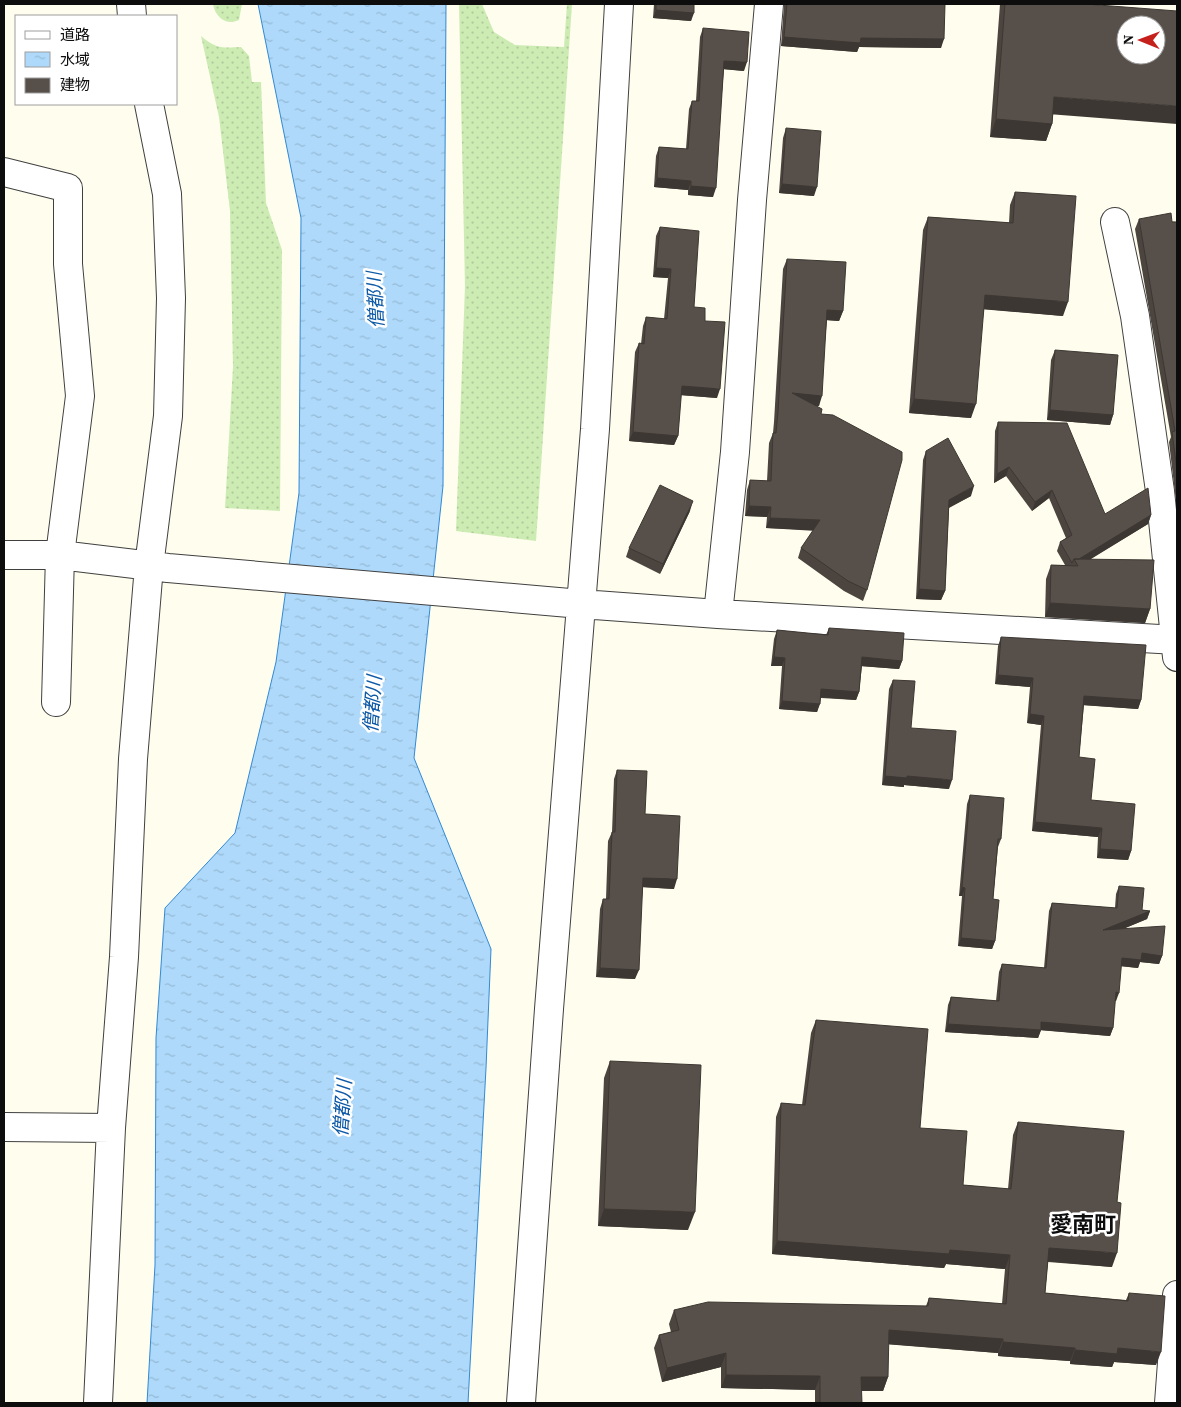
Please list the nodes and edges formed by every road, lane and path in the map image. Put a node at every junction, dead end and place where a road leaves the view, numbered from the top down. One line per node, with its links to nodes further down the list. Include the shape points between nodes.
1 (619, 4): 9 (street, via 596,419)
2 (769, 4): 10 (street, via 735,452)
3 (149, 105): 8 (street, via 167,194 172,298)
4 (4, 172): 7 (street, via 68,188 68,264 80,396)
5 (1115, 222): 11 (street, via 1135,316 1160,491)
6 (4, 555): 7 (street)
7 (60, 555): 8 (street); 12 (street)
8 (158, 567): 9 (street); 14 (street, via 133,759 124,957)
9 (572, 604): 10 (street); 17 (street, via 549,1019)
10 (718, 614): 11 (street)
11 (1177, 646)
12 (56, 702)
13 (4, 1128): 14 (street)
14 (111, 1128): 16 (street)
15 (1177, 1295): 18 (street)
16 (98, 1403)
17 (521, 1403)
18 (1170, 1403)

